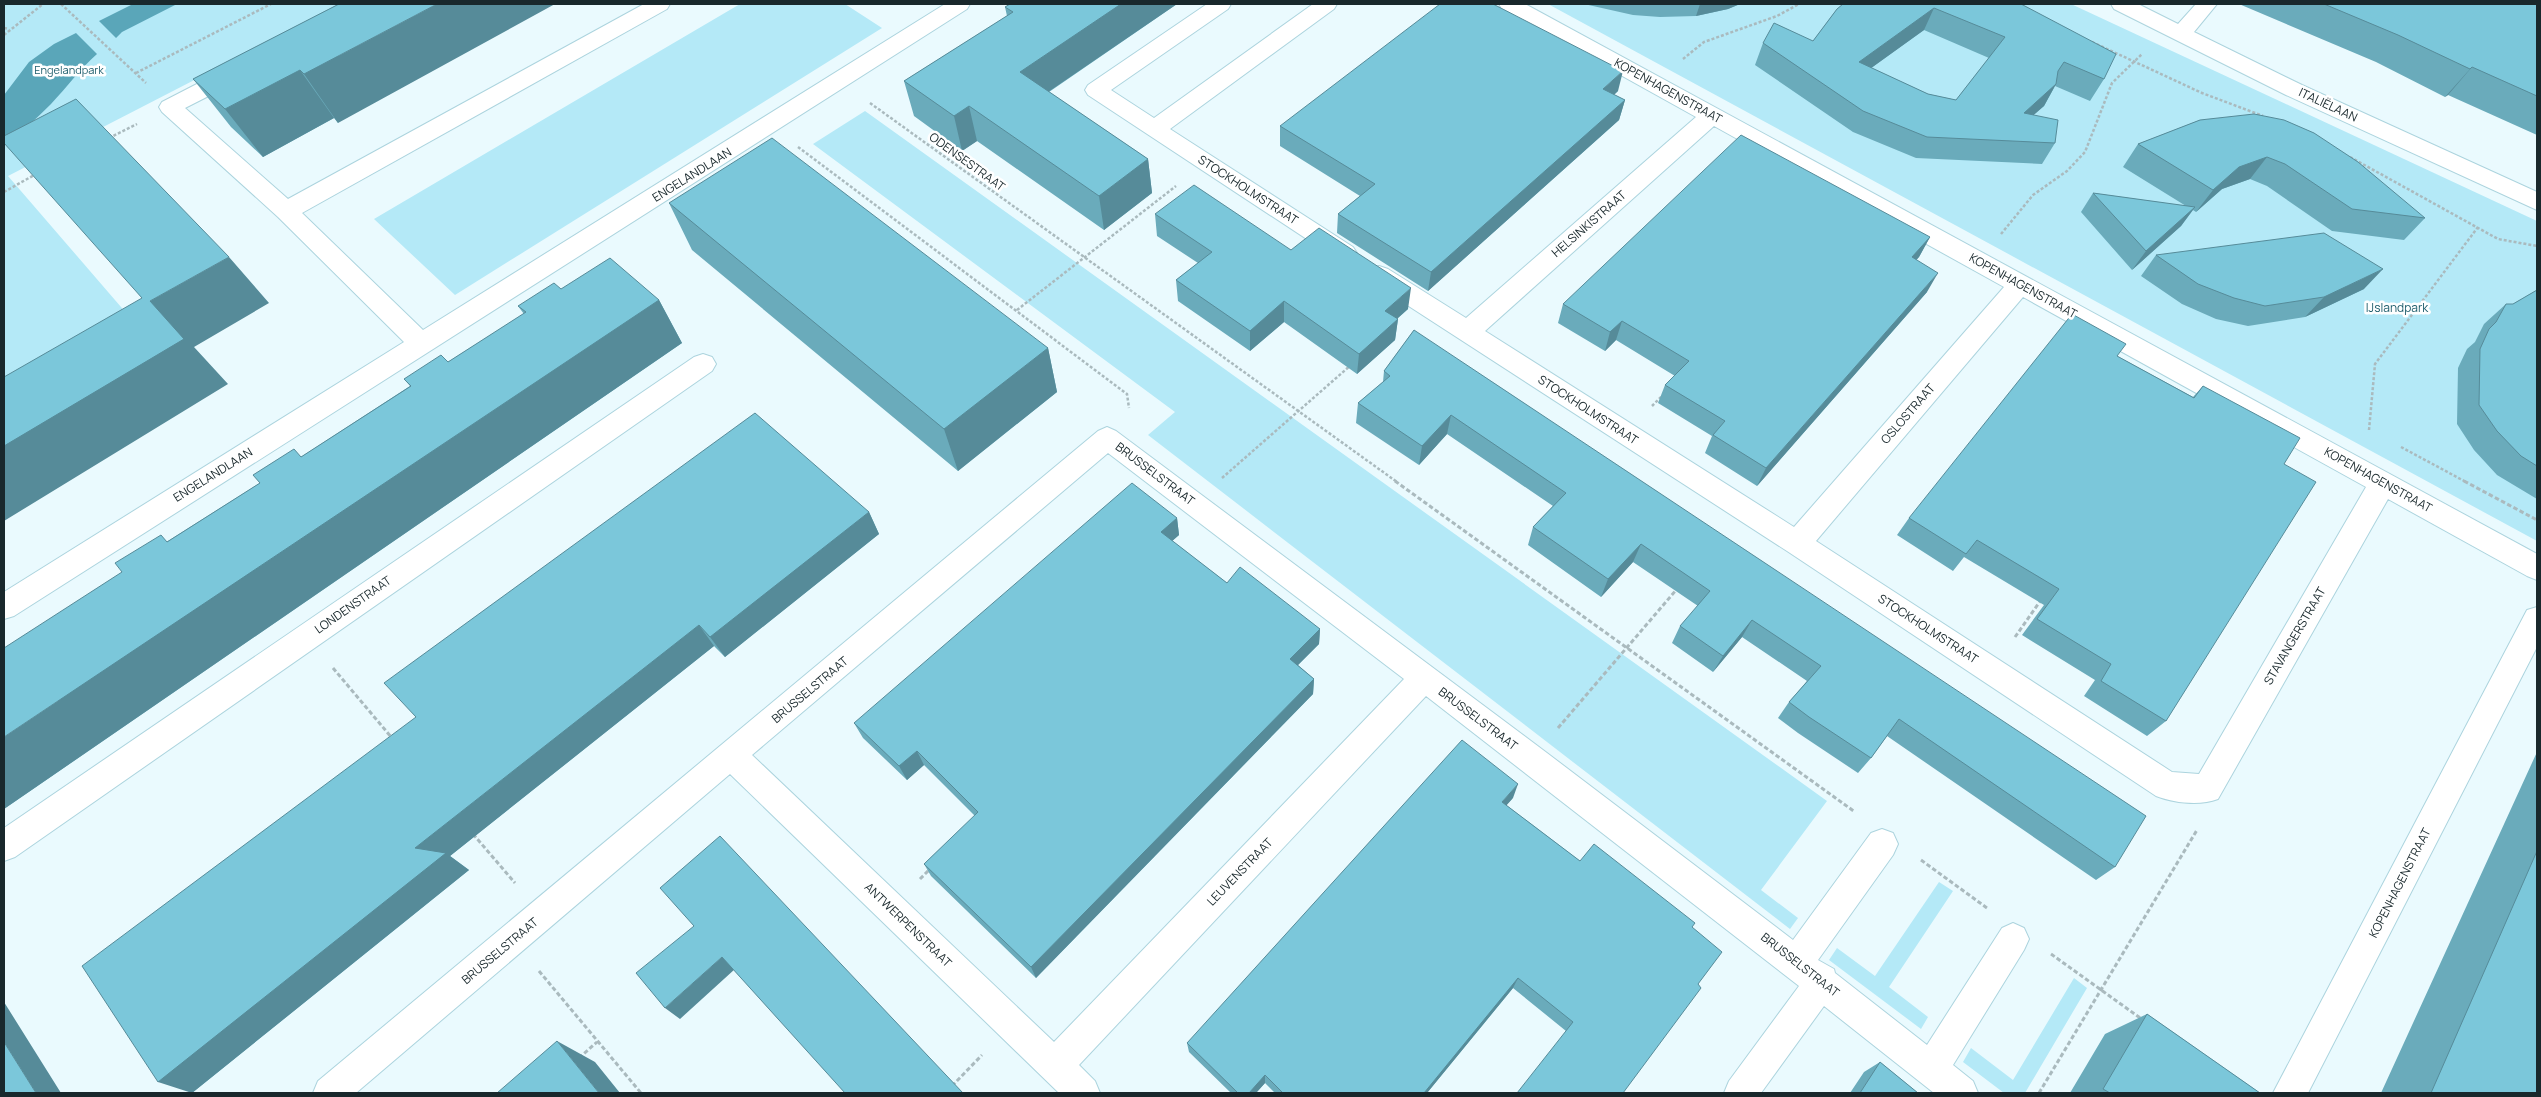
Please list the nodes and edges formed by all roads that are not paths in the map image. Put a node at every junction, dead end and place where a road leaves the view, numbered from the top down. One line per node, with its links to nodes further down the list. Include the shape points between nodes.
1 (660, 4): 13 (street)
2 (960, 4): 16 (street, ENGELANDLAAN)
3 (1221, 4): 11 (street, STOCKHOLMSTRAAT, via 1096,90)
4 (1327, 4): 11 (street)
5 (1509, 4): 10 (street, KOPENHAGENSTRAAT)
6 (2121, 4): 8 (street, ITALIËLAAN)
7 (2207, 4): 8 (street)
8 (2175, 29): 12 (street, ITALIËLAAN, via 2294,90)
9 (249, 67): 13 (street, via 170,107)
10 (1712, 116): 14 (street, KOPENHAGENSTRAAT); 15 (street, HELSINKISTRAAT)
11 (1154, 129): 15 (street, STOCKHOLMSTRAAT)
12 (2537, 202)
13 (286, 211): 16 (street)
14 (2020, 284): 18 (street, KOPENHAGENSTRAAT); 19 (street, OSLOSTRAAT)
15 (1467, 332): 19 (street, STOCKHOLMSTRAAT)
16 (422, 344): 21 (street, ENGELANDLAAN)
17 (703, 364): 27 (street, LONDENSTRAAT)
18 (2383, 483): 20 (street, KOPENHAGENSTRAAT); 25 (street, STAVANGERSTRAAT)
19 (1797, 543): 25 (street, STOCKHOLMSTRAAT, via 2167,786)
20 (2537, 568)
21 (4, 607)
22 (2537, 619): 36 (street, KOPENHAGENSTRAAT)
23 (1424, 678): 24 (street, BRUSSELSTRAAT, via 1107,438); 29 (street, BRUSSELSTRAAT); 30 (street, LEUVENSTRAAT)
24 (732, 756): 30 (street, ANTWERPENSTRAAT); 32 (street, BRUSSELSTRAAT)
25 (2207, 788)
26 (1882, 844): 29 (street)
27 (4, 846)
28 (2004, 926): 31 (street)
29 (1809, 972): 31 (street, BRUSSELSTRAAT); 34 (street)
30 (1055, 1066): 33 (street, ANTWERPENSTRAAT)
31 (1931, 1069): 35 (street, BRUSSELSTRAAT)
32 (330, 1093)
33 (1083, 1093)
34 (1741, 1093)
35 (1961, 1093)
36 (2290, 1093)

